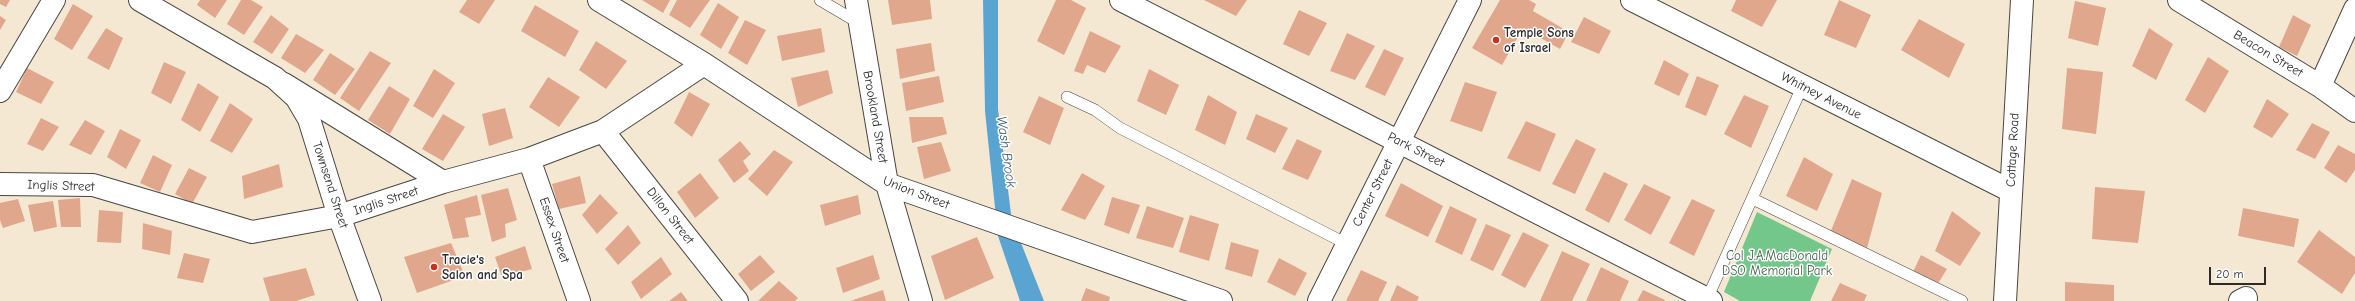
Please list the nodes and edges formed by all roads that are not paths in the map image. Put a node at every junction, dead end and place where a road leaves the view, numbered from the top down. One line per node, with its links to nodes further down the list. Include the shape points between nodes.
1 (54, 0): 13 (street)
2 (140, 0): 15 (street, Townsend Street)
3 (600, 0): 14 (street, Union Street)
4 (820, 0): 12 (lane)
5 (856, 0): 12 (street, Brookland Street)
6 (1120, 0): 22 (street, Park Street)
7 (1470, 0): 22 (street, Center Street)
8 (1632, 0): 17 (street, Whitney Avenue)
9 (2022, 0): 27 (street, Cottage Road)
10 (2179, 0): 16 (street, Beacon Street)
11 (2355, 9): 16 (street)
12 (859, 23): 26 (street, Brookland Street)
13 (7, 62): 18 (street)
14 (704, 64): 21 (street, Inglis Street); 26 (street, Union Street)
15 (276, 78): 24 (street, Townsend Street); 29 (street, Townsend Street, via 292,92 309,119)
16 (2320, 86): 20 (street, Beacon Street)
17 (1802, 87): 27 (street, Whitney Avenue); 28 (lane)
18 (0, 91)
19 (1067, 97): 30 (lane, via 1095,110 1120,128)
20 (2355, 112)
21 (603, 131): 23 (street, Inglis Street); 34 (street, Dillon Street)
22 (1399, 141): 30 (street, Center Street); 31 (street, Park Street)
23 (529, 159): 24 (street, Inglis Street); 33 (street, Essex Street)
24 (443, 182): 29 (street, Inglis Street)
25 (0, 184): 29 (street, Inglis Street, via 92,185 252,232)
26 (887, 184): 35 (street, Brookland Street); 36 (street, Union Street)
27 (2011, 191): 39 (street, Cottage Road)
28 (1753, 199): 31 (lane); 38 (lane)
29 (339, 216): 32 (street, Townsend Street)
30 (1347, 244): 37 (street, Center Street)
31 (1709, 300)
32 (370, 301)
33 (579, 301)
34 (737, 301)
35 (921, 301)
36 (1221, 301)
37 (1318, 301)
38 (1962, 301)
39 (2005, 301)

